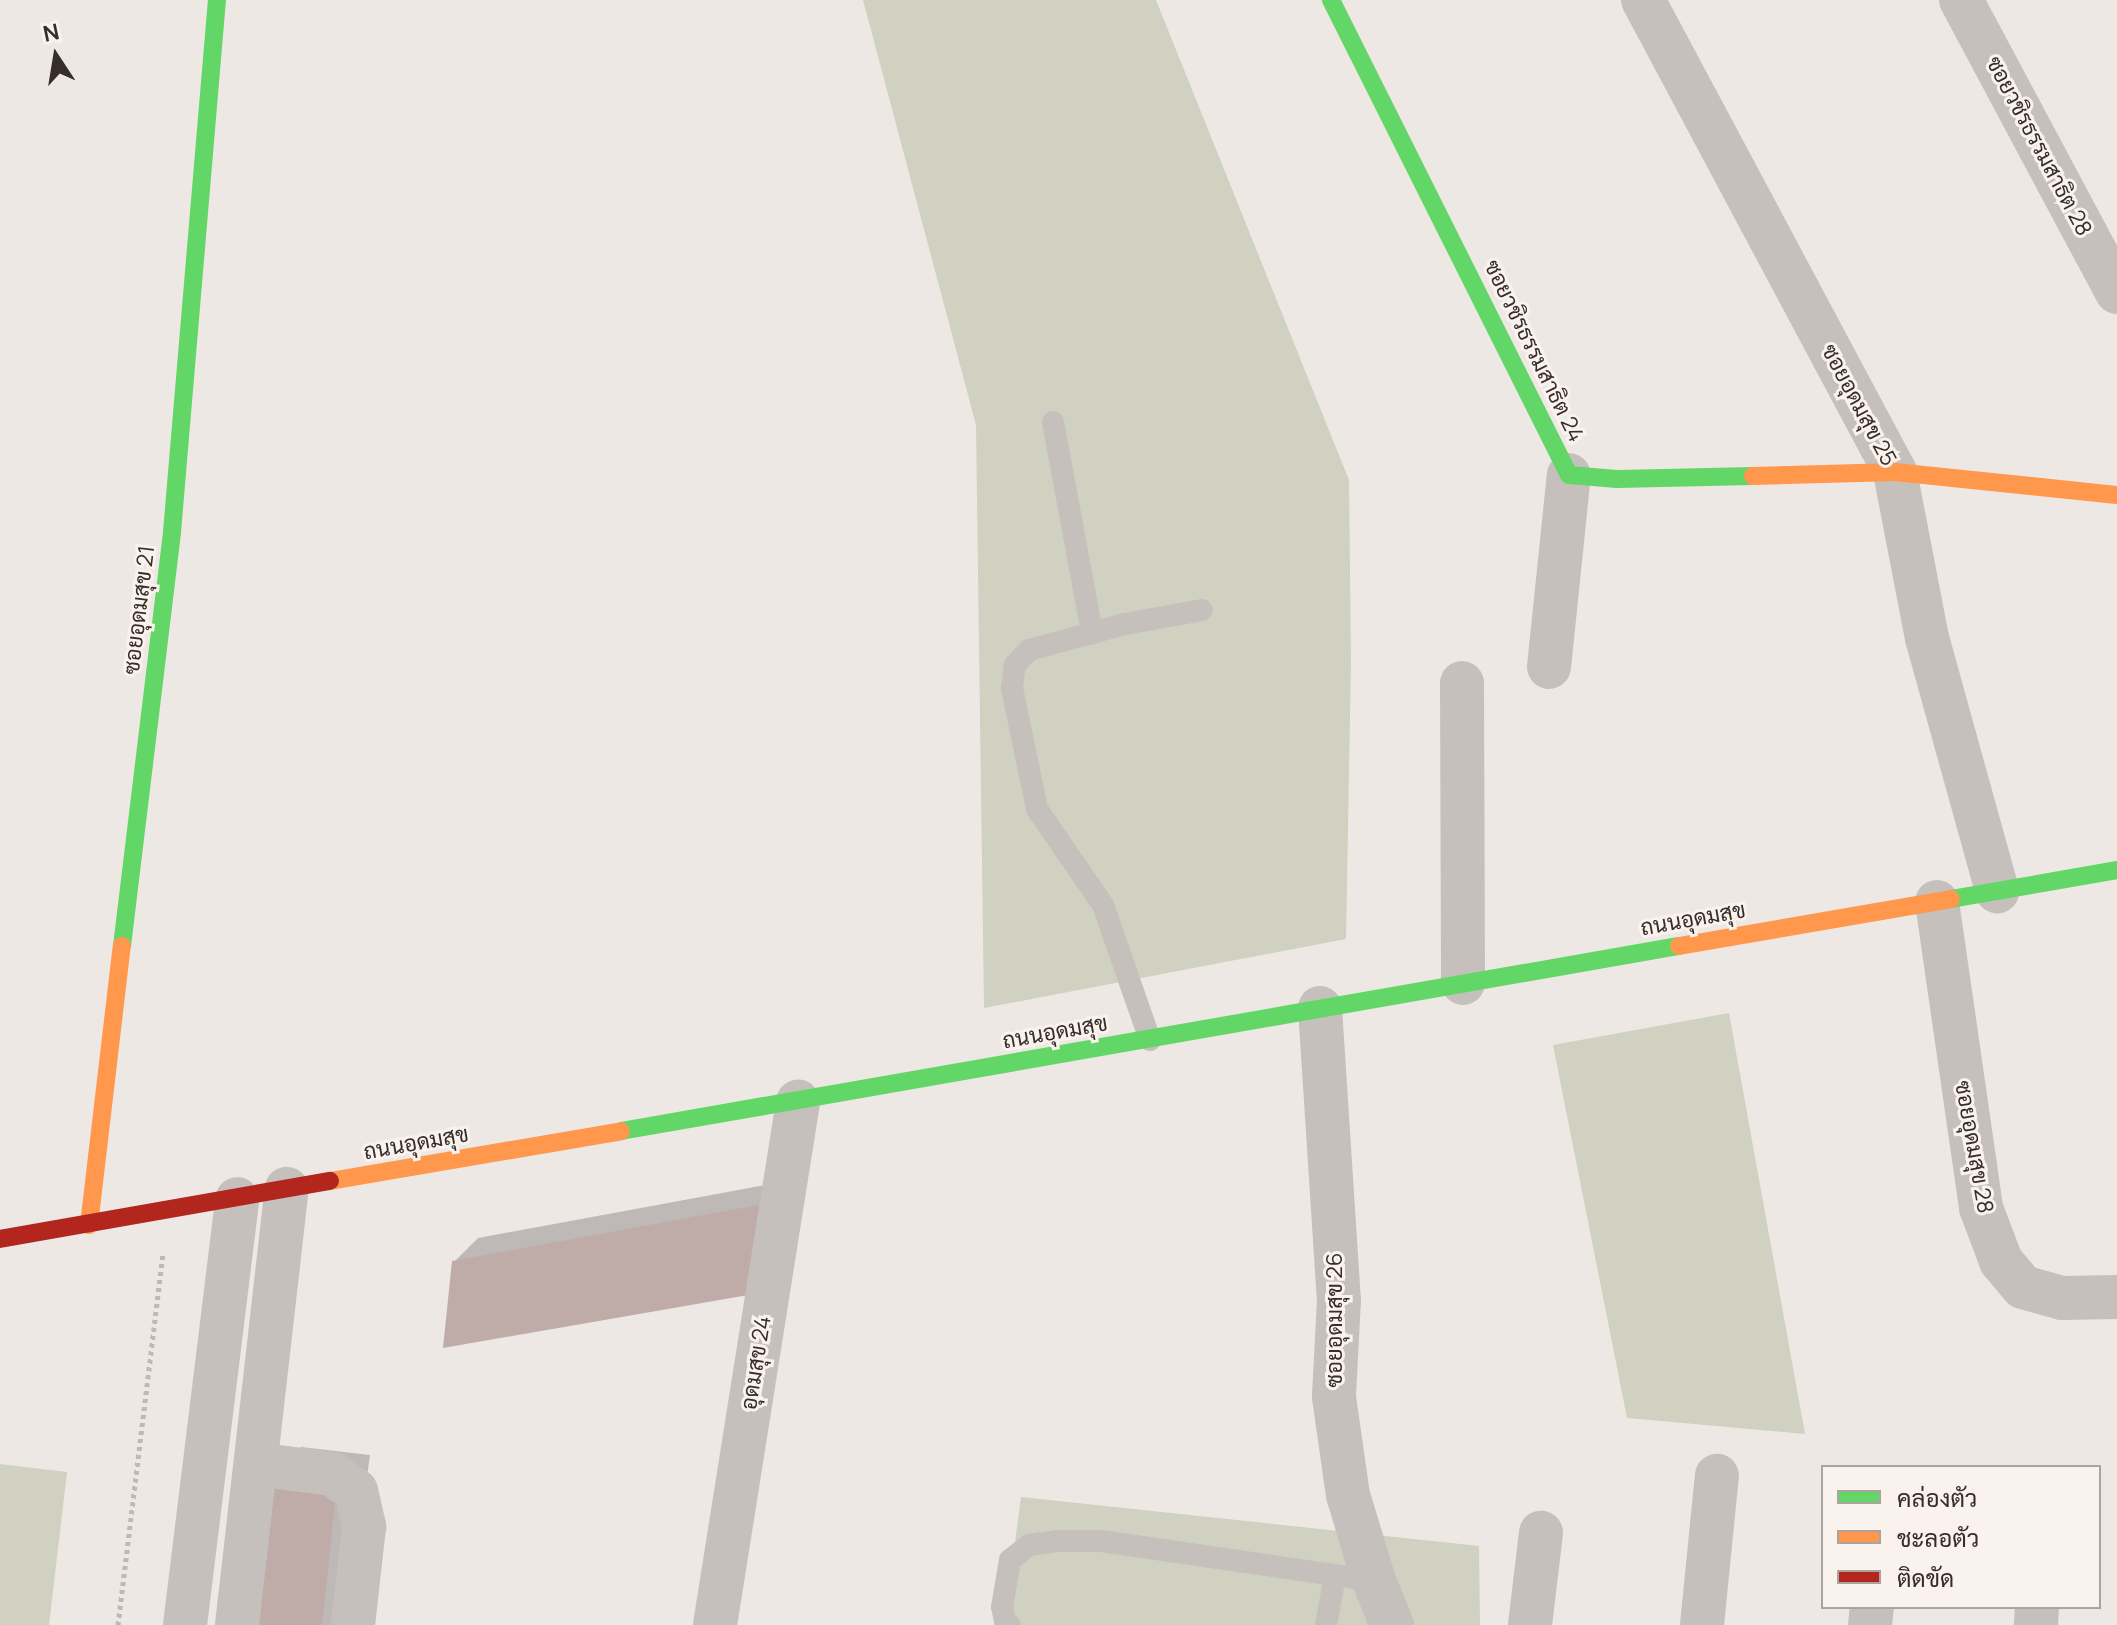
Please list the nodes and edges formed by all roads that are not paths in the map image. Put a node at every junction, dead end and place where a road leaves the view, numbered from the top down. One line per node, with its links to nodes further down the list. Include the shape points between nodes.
1 (217, 0): 23 (street, ซอยอุดมสุข 21, via 172,532)
2 (1331, 0): 8 (street, ซอยวชิรธรรมสาธิต 24)
3 (1643, 0): 7 (street, ซอยอุดมสุข 25)
4 (1961, 0): 5 (street, ซอยวชิรธรรมสาธิต 28)
5 (2117, 292)
6 (1053, 422): 11 (lane)
7 (1895, 472): 8 (street, ซอยวชิรธรรมสาธิต 24, via 1617,479); 9 (street); 15 (street, ซอยอุดมสุข 25, via 1927,638)
8 (1569, 475): 12 (street)
9 (2117, 495)
10 (1202, 610): 11 (lane)
11 (1092, 633): 19 (lane, via 1029,650 1015,665 1012,688 1037,809 1103,905)
12 (1549, 667)
13 (1462, 683): 17 (street)
14 (2117, 870): 15 (street, ถนนอุดมสุข)
15 (1997, 891): 16 (street, ถนนอุดมสุข)
16 (1937, 902): 17 (street, ถนนอุดมสุข); 25 (street, ซอยอุดมสุข 28, via 1981,1208 2001,1261 2023,1287 2062,1298)
17 (1463, 983): 18 (street, ถนนอุดมสุข)
18 (1320, 1008): 19 (street, ถนนอุดมสุข); 30 (street, ซอยอุดมสุข 26, via 1339,1300 1334,1397)
19 (1150, 1040): 20 (street, ถนนอุดมสุข)
20 (798, 1102): 21 (street, ถนนอุดมสุข); 34 (street, อุดมสุข 24)
21 (287, 1189): 22 (street, ถนนอุดมสุข); 27 (street)
22 (237, 1199): 23 (street, ถนนอุดมสุข); 26 (street)
23 (89, 1225): 24 (street, ถนนอุดมสุข)
24 (0, 1239)
25 (2117, 1297)
26 (209, 1434): 27 (street); 31 (street)
27 (257, 1452): 32 (street); 33 (street, via 332,1474 356,1491 364,1527)
28 (1717, 1476): 39 (street)
29 (1541, 1533): 38 (street)
30 (1354, 1579): 35 (lane, via 1101,1541 1029,1545 1010,1560 1002,1607); 36 (lane); 37 (street, ซอยอุดมสุข 26)
31 (185, 1625)
32 (237, 1625)
33 (353, 1625)
34 (715, 1625)
35 (1010, 1625)
36 (1326, 1625)
37 (1392, 1625)
38 (1530, 1625)
39 (1702, 1625)

